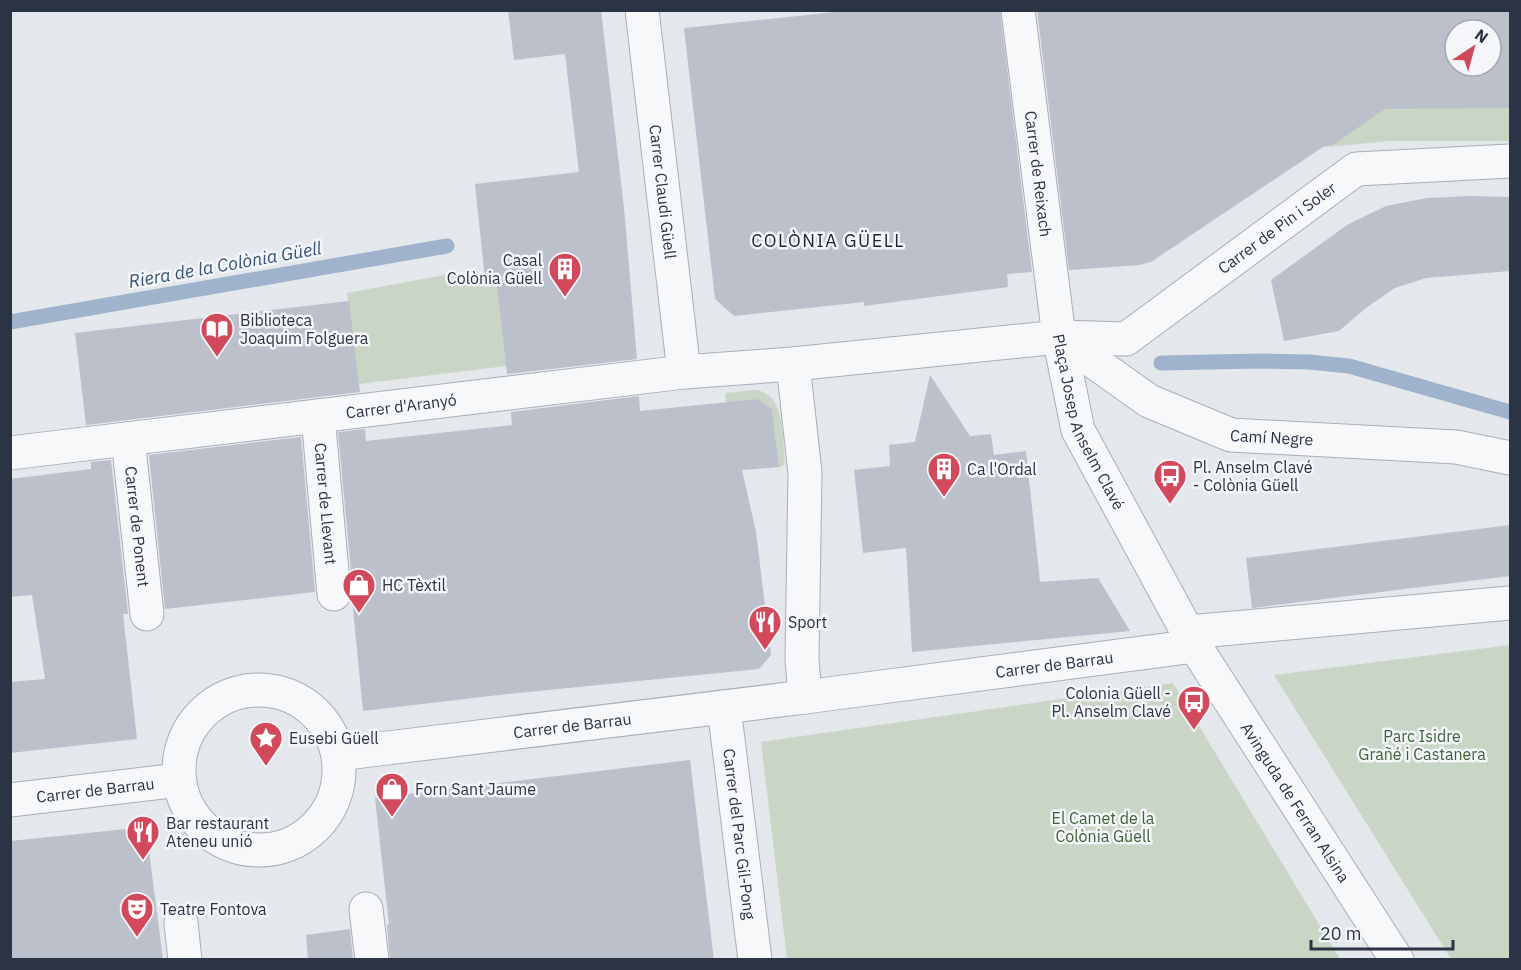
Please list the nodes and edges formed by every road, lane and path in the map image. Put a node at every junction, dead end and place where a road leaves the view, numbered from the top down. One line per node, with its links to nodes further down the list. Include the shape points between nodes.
1 (642, 10): 6 (street, Carrer Claudi Güell)
2 (1018, 10): 4 (street, Carrer de Reixach)
3 (1510, 161): 4 (street, Carrer de Pin i Soler, via 1356,170 1126,339)
4 (1059, 337): 5 (street, Plaça Josep Anselm Clavé); 10 (street, Camí Negre, via 1149,401 1231,435 1456,447); 14 (street, Plaça Josep Anselm Clavé, via 1078,430)
5 (793, 364): 6 (street, Carrer d'Aranyó); 15 (street, via 805,473)
6 (684, 372): 7 (street, Carrer d'Aranyó)
7 (318, 416): 8 (street, Carrer d'Aranyó); 11 (street, Carrer de Llevant)
8 (128, 439): 9 (street, Carrer d'Aranyó); 13 (street, Carrer de Ponent)
9 (10, 453)
10 (1510, 458)
11 (334, 594)
12 (1510, 603): 14 (street, Carrer de Barrau)
13 (147, 614)
14 (1192, 639): 15 (street, Carrer de Barrau); 25 (street, Avinguda de Ferran Alsina)
15 (805, 697): 16 (street, Carrer de Barrau)
16 (724, 707): 17 (street, Carrer de Barrau); 24 (street, Carrer del Parc Gil-Pong)
17 (338, 754): 18 (street, via 329,729 311,708 287,693 260,688 232,693 209,706 190,726 180,752); 18 (street, via 340,780 332,805 317,825 297,841 272,849 246,849 222,841 201,826 186,805)
18 (179, 780): 19 (street, Carrer de Barrau)
19 (10, 800)
20 (366, 909): 23 (street)
21 (181, 923): 22 (street)
22 (185, 960)
23 (372, 960)
24 (755, 960)
25 (1397, 960)

